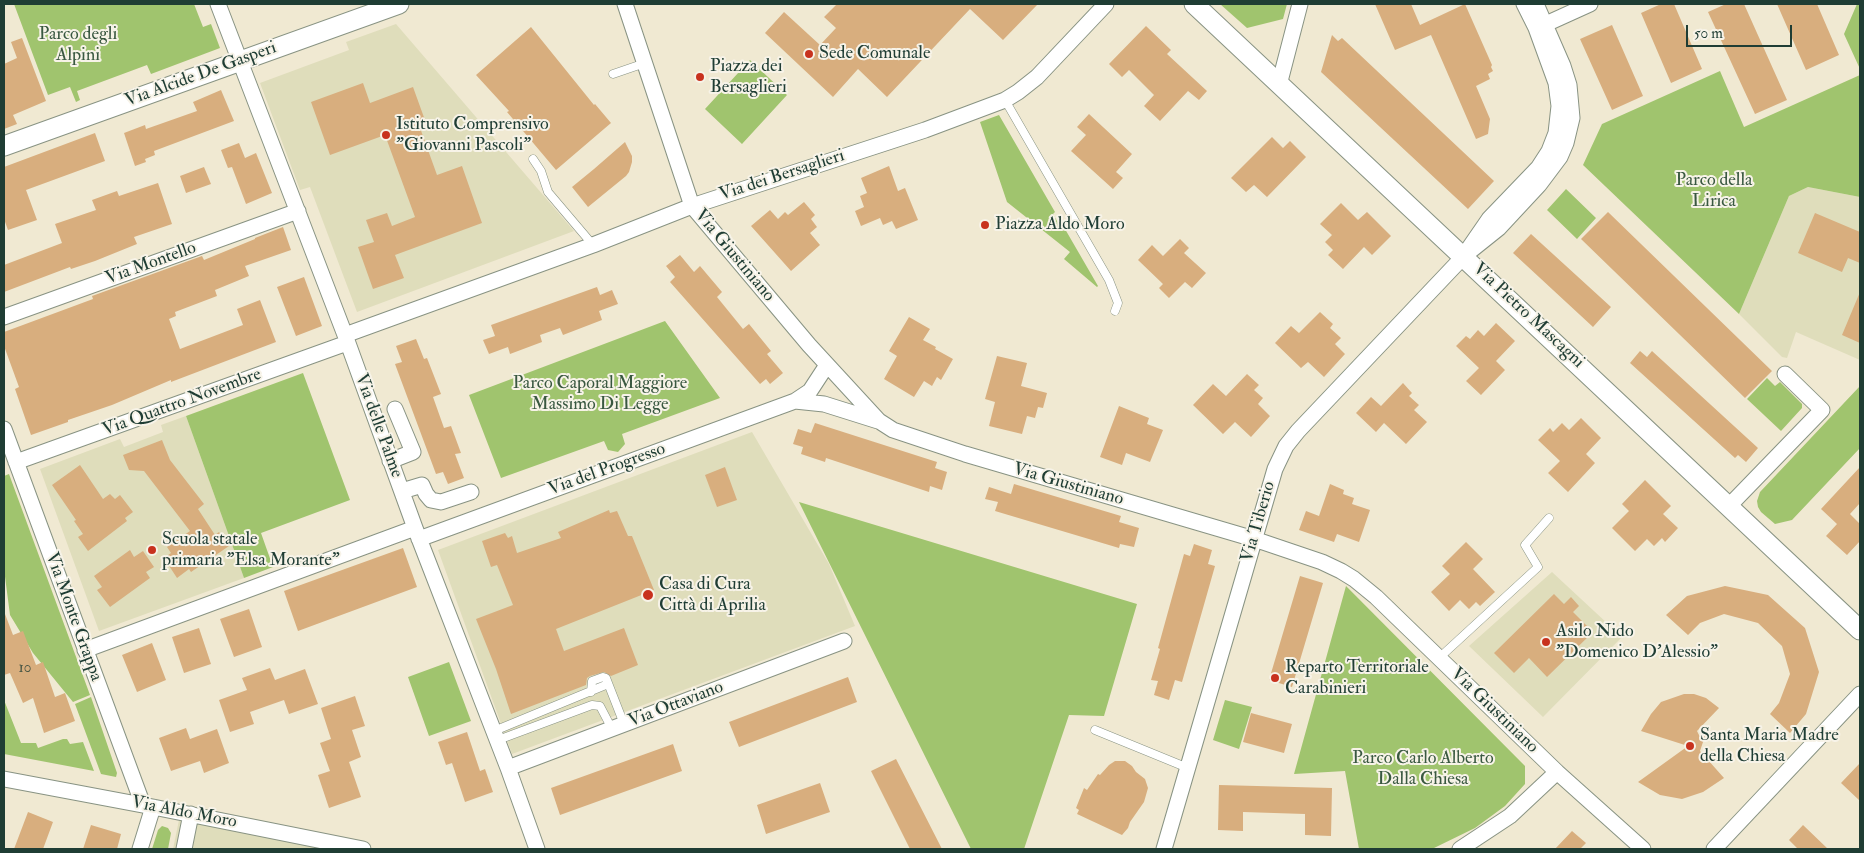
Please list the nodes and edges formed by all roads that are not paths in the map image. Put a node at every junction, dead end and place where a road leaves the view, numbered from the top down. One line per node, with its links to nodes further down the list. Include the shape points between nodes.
1 (218, 4): 11 (street, Via delle Palme)
2 (399, 4): 11 (street, Via Alcide De Gasperi)
3 (625, 4): 12 (street, Via Giustiniano)
4 (1106, 4): 15 (street, Via dei Bersaglieri, via 1037,77)
5 (1194, 4): 14 (street, Via Pietro Mascagni)
6 (1300, 4): 14 (street)
7 (1524, 4): 10 (street)
8 (1536, 4): 10 (street)
9 (1590, 4): 10 (street)
10 (1540, 26): 21 (street, Via Tiberio, via 1559,94 1553,143 1538,168 1483,227)
11 (239, 61): 16 (street, Via Alcide De Gasperi); 19 (street, Via delle Palme)
12 (644, 63): 13 (lane); 18 (street, Via Giustiniano)
13 (613, 74)
14 (1279, 85): 21 (street, Via Pietro Mascagni)
15 (1005, 100): 18 (street, Via dei Bersaglieri, via 925,130); 22 (lane, via 1109,280 1118,303)
16 (4, 146)
17 (533, 159): 20 (lane, via 542,171 548,192)
18 (692, 206): 20 (street, Via dei Bersaglieri); 25 (street, Via Giustiniano)
19 (298, 211): 23 (street, Via Montello); 24 (street, Via delle Palme)
20 (593, 245): 24 (street, Via dei Bersaglieri)
21 (1464, 256): 35 (street, Via Pietro Mascagni); 38 (street, Via Tiberio, via 1291,439 1275,469)
22 (1115, 311)
23 (4, 317)
24 (347, 342): 31 (street, Via delle Palme); 32 (street, Via Quattro Novembre)
25 (827, 365): 27 (street, Via del Progresso, via 810,391); 29 (street, Via Giustiniano)
26 (1785, 374): 35 (street, via 1822,410)
27 (796, 400): 29 (street, Via del Progresso, via 824,404); 37 (street, Via del Progresso)
28 (395, 408): 31 (street, via 413,452)
29 (878, 421): 38 (street, Via Giustiniano, via 893,430 965,454)
30 (4, 429): 32 (street, Via Monte Grappa)
31 (390, 461): 33 (street, Via delle Palme)
32 (16, 462): 41 (street, Via Monte Grappa)
33 (402, 492): 34 (street, via 422,485 431,500 441,502); 37 (street, Via delle Palme)
34 (471, 492)
35 (1730, 506): 39 (street, Via Pietro Mascagni)
36 (1549, 518): 42 (lane, via 1525,546 1538,567)
37 (417, 533): 41 (street, Via del Progresso); 46 (street, Via delle Palme)
38 (1254, 539): 42 (street, Via Giustiniano, via 1322,562 1349,576); 48 (street, Via Tiberio)
39 (1860, 630)
40 (844, 641): 44 (street, Via Ottaviano)
41 (85, 650): 51 (street, Via Monte Grappa)
42 (1440, 658): 49 (street, Via Giustiniano)
43 (1860, 694): 60 (street)
44 (618, 726): 46 (lane, via 600,706 592,705); 46 (lane, via 608,684); 47 (street, Via Ottaviano)
45 (1095, 730): 48 (lane)
46 (496, 735): 47 (street, Via delle Palme)
47 (508, 768): 56 (street, Via delle Palme)
48 (1188, 768): 57 (street, Via Tiberio)
49 (1557, 772): 58 (street, via 1510,816); 59 (street, Via Giustiniano)
50 (4, 779): 51 (street, Via Aldo Moro)
51 (148, 806): 52 (street, Via Aldo Moro); 53 (street)
52 (191, 814): 54 (street); 55 (street, Via Aldo Moro)
53 (140, 849)
54 (184, 849)
55 (363, 849)
56 (537, 849)
57 (1164, 849)
58 (1460, 849)
59 (1643, 849)
60 (1714, 849)

